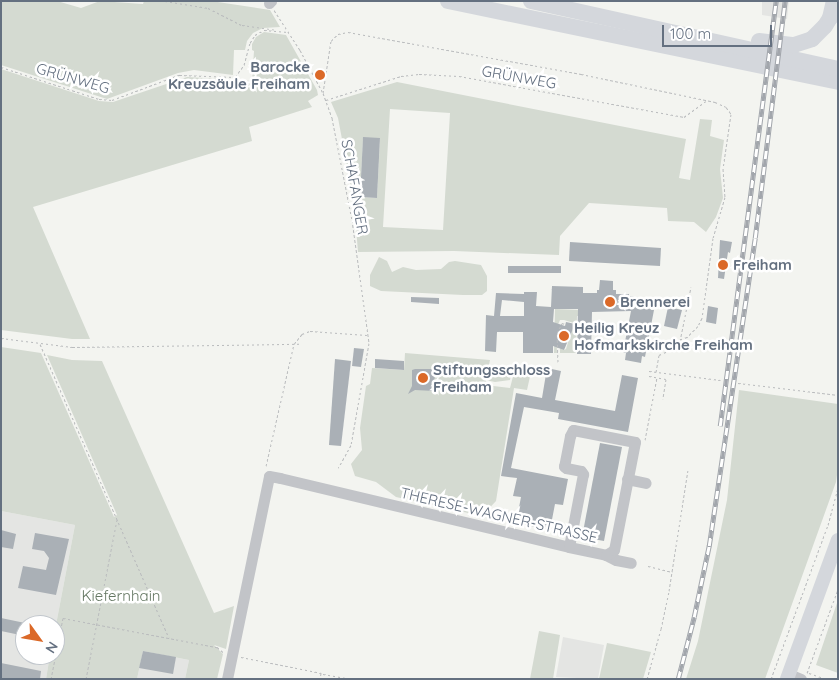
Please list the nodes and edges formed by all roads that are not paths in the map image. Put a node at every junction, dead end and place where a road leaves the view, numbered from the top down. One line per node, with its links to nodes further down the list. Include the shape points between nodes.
1 (448, 1): 6 (highway)
2 (531, 1): 4 (highway)
3 (834, 1): 4 (highway, via 826,26 806,42 788,45)
4 (717, 41): 5 (highway)
5 (838, 69)
6 (838, 82)
7 (627, 479): 8 (street); 10 (street, THERESE-WAGNER-STRASSE, via 635,442 573,430 564,466 583,474); 11 (street, THERESE-WAGNER-STRASSE, via 614,550)
8 (646, 483)
9 (838, 540): 13 (main road)
10 (569, 547): 11 (street, THERESE-WAGNER-STRASSE); 14 (street, THERESE-WAGNER-STRASSE, via 269,476)
11 (606, 555): 12 (street)
12 (631, 563)
13 (796, 676)
14 (226, 679)

